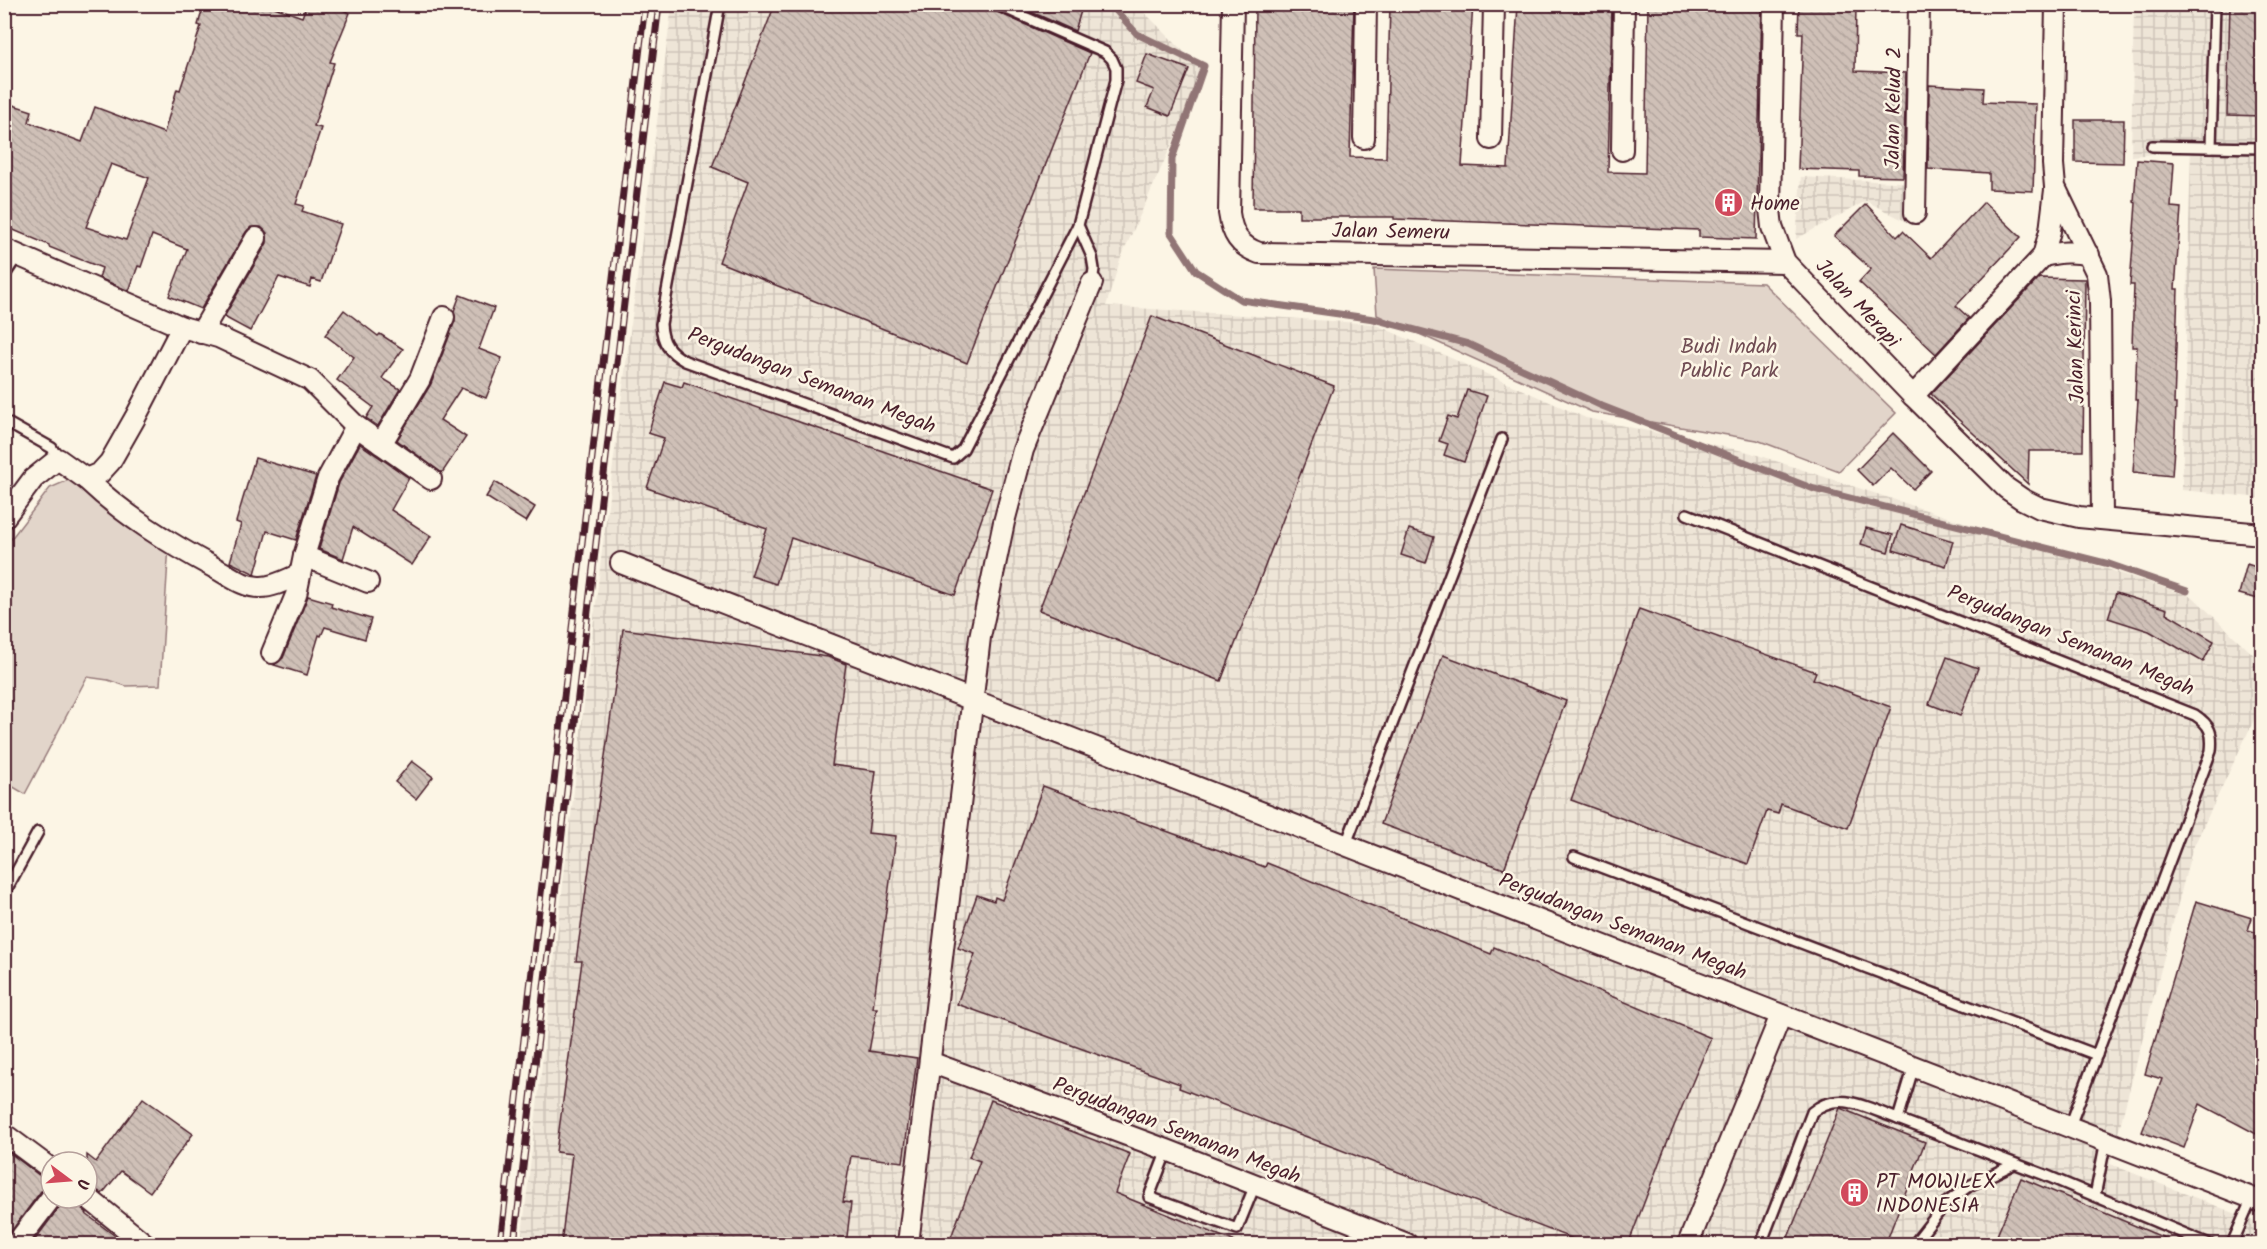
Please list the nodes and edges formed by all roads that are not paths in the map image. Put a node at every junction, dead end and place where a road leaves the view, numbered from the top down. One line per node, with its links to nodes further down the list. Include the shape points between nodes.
1 (720, 4): 19 (lane, Pergudangan Semanan Megah, via 661,324 662,337 675,355 952,458 963,449)
2 (995, 4): 19 (lane, Pergudangan Semanan Megah, via 1105,52 1116,68 1114,92)
3 (1233, 4): 24 (street, Jalan Semeru, via 1229,213 1237,239 1247,249 1259,253)
4 (1366, 4): 11 (street)
5 (1494, 4): 12 (street)
6 (1624, 4): 16 (street)
7 (1774, 4): 24 (street, Jalan Merapi, via 1770,209)
8 (1919, 4): 18 (street, Jalan Kelud 2)
9 (2056, 4): 17 (street, Jalan Kerinci)
10 (2215, 4): 14 (lane)
11 (1364, 138)
12 (1491, 139)
13 (2152, 146): 14 (lane)
14 (2211, 147): 15 (lane)
15 (2262, 148)
16 (1622, 150)
17 (2055, 187): 22 (street, Jalan Kerinci); 23 (street)
18 (1915, 213)
19 (1078, 225): 26 (lane, via 1092,257)
20 (256, 238): 29 (street)
21 (11, 252): 25 (lane); 28 (street)
22 (2089, 255): 23 (street, via 2075,251); 40 (street, Jalan Kerinci, via 2097,274 2100,301)
23 (2043, 256): 30 (street)
24 (1785, 262): 30 (street, Jalan Merapi)
25 (4, 276)
26 (1092, 283): 46 (street, via 1023,450 980,637)
27 (444, 317): 34 (street, via 420,379)
28 (182, 327): 29 (street); 36 (street, via 110,462 100,473)
29 (201, 333): 32 (street, via 218,337 310,380)
30 (1913, 396): 40 (street, Jalan Merapi, via 2022,499 2056,512)
31 (4, 421): 35 (lane, via 52,448)
32 (356, 426): 34 (street); 43 (street, via 328,478)
33 (1502, 439): 48 (lane)
34 (381, 444): 37 (street)
35 (58, 459): 36 (street); 39 (street, via 33,479)
36 (86, 479): 43 (street, via 114,506 181,551 247,585 271,586)
37 (431, 479)
38 (1688, 514): 52 (lane, Pergudangan Semanan Megah, via 2206,722 2212,738 2211,751)
39 (4, 518)
40 (2102, 519): 41 (street, Jalan Merapi)
41 (2262, 534)
42 (621, 563): 46 (street, Pergudangan Semanan Megah)
43 (302, 565): 44 (street); 45 (street, via 296,595)
44 (369, 582)
45 (272, 653)
46 (971, 700): 48 (street, Pergudangan Semanan Megah); 53 (street)
47 (38, 832): 50 (lane)
48 (1346, 844): 51 (street, Pergudangan Semanan Megah)
49 (1574, 857): 52 (lane)
50 (4, 894)
51 (1782, 1015): 54 (street, Pergudangan Semanan Megah); 72 (street)
52 (2097, 1055): 56 (lane, Pergudangan Semanan Megah)
53 (930, 1062): 59 (street, Pergudangan Semanan Megah); 70 (street)
54 (1914, 1066): 55 (lane); 56 (street, Pergudangan Semanan Megah)
55 (1898, 1119): 61 (lane); 73 (lane, via 1836,1100 1812,1112)
56 (2070, 1126): 58 (street, Pergudangan Semanan Megah)
57 (4, 1134): 60 (street)
58 (2106, 1140): 63 (lane); 64 (street, Pergudangan Semanan Megah)
59 (1167, 1150): 62 (street, Pergudangan Semanan Megah); 62 (lane, via 1149,1197 1237,1229)
60 (39, 1160)
61 (2014, 1164): 63 (lane); 74 (lane, via 1969,1186 1946,1203)
62 (1255, 1185): 71 (street, Pergudangan Semanan Megah)
63 (2095, 1196): 67 (lane)
64 (2257, 1200): 76 (lane)
65 (99, 1207): 69 (street)
66 (42, 1210): 68 (street)
67 (2192, 1241): 75 (lane)
68 (16, 1245)
69 (145, 1245)
70 (908, 1245)
71 (1407, 1245)
72 (1688, 1245)
73 (1761, 1245)
74 (1914, 1245)
75 (2209, 1245)
76 (2232, 1245)

